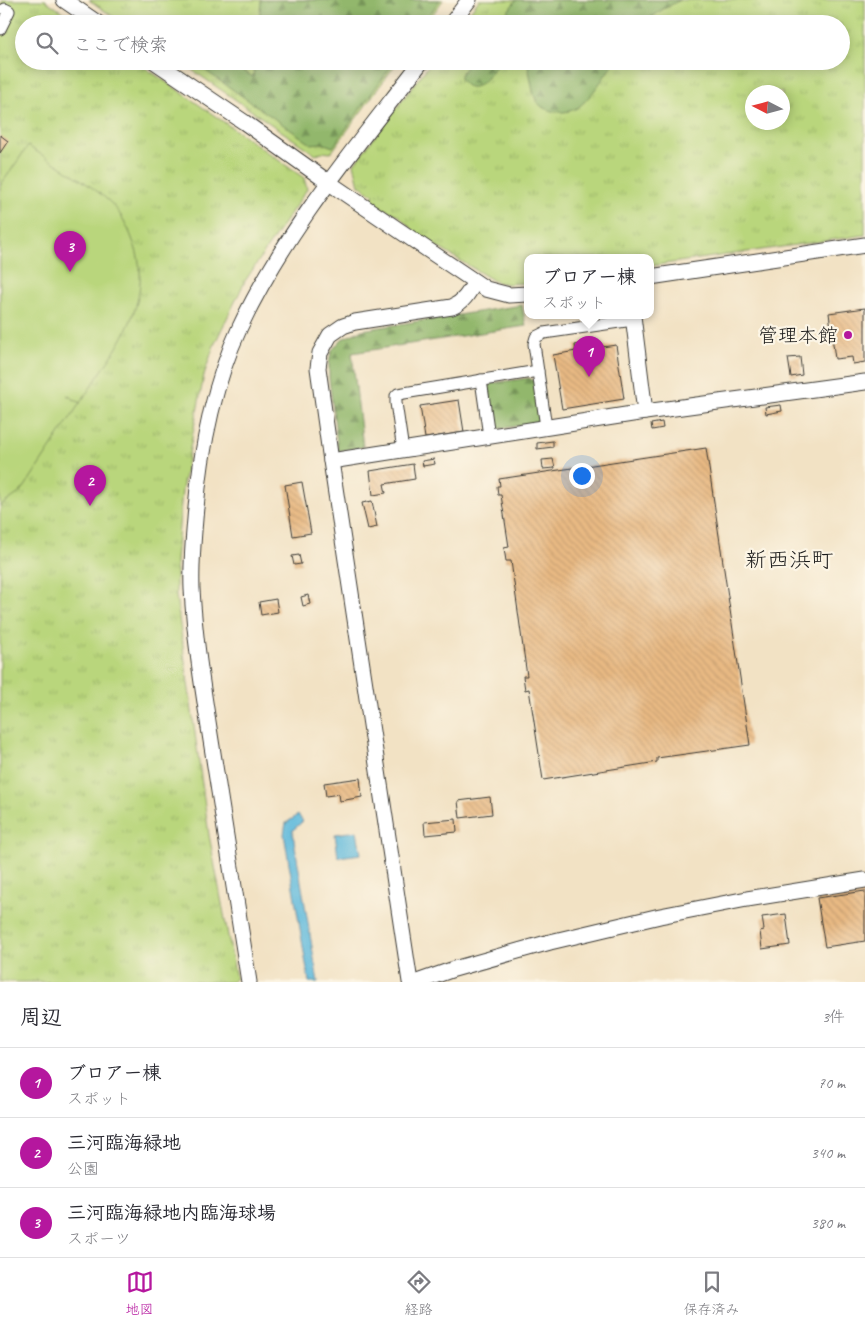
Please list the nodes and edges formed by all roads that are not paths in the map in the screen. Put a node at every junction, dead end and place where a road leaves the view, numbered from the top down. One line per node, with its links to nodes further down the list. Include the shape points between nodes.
1 (64, 0): 4 (street)
2 (469, 0): 5 (street)
3 (5, 9): 6 (street, via 9,11)
4 (86, 15)
5 (458, 15)
6 (0, 29)
7 (167, 70): 9 (street)
8 (415, 70): 9 (street)
9 (328, 182): 12 (street); 25 (street, via 280,254 229,352 212,405 196,498 192,588 197,646)
10 (865, 246): 11 (street)
11 (654, 276)
12 (475, 282): 13 (street, via 501,294); 23 (street, via 458,305 355,322 330,335 320,353 318,368)
13 (524, 294)
14 (627, 319): 16 (street, via 538,335 534,340)
15 (633, 319): 19 (street)
16 (538, 371): 17 (street); 20 (street)
17 (481, 380): 21 (street); 22 (street, via 398,394 396,402)
18 (865, 382): 19 (street)
19 (646, 412): 20 (street)
20 (546, 428): 21 (street)
21 (489, 436): 22 (street)
22 (403, 450): 23 (street)
23 (331, 461): 26 (street)
24 (865, 880): 27 (street, via 660,916 550,942)
25 (249, 982)
26 (410, 982)
27 (417, 982)

